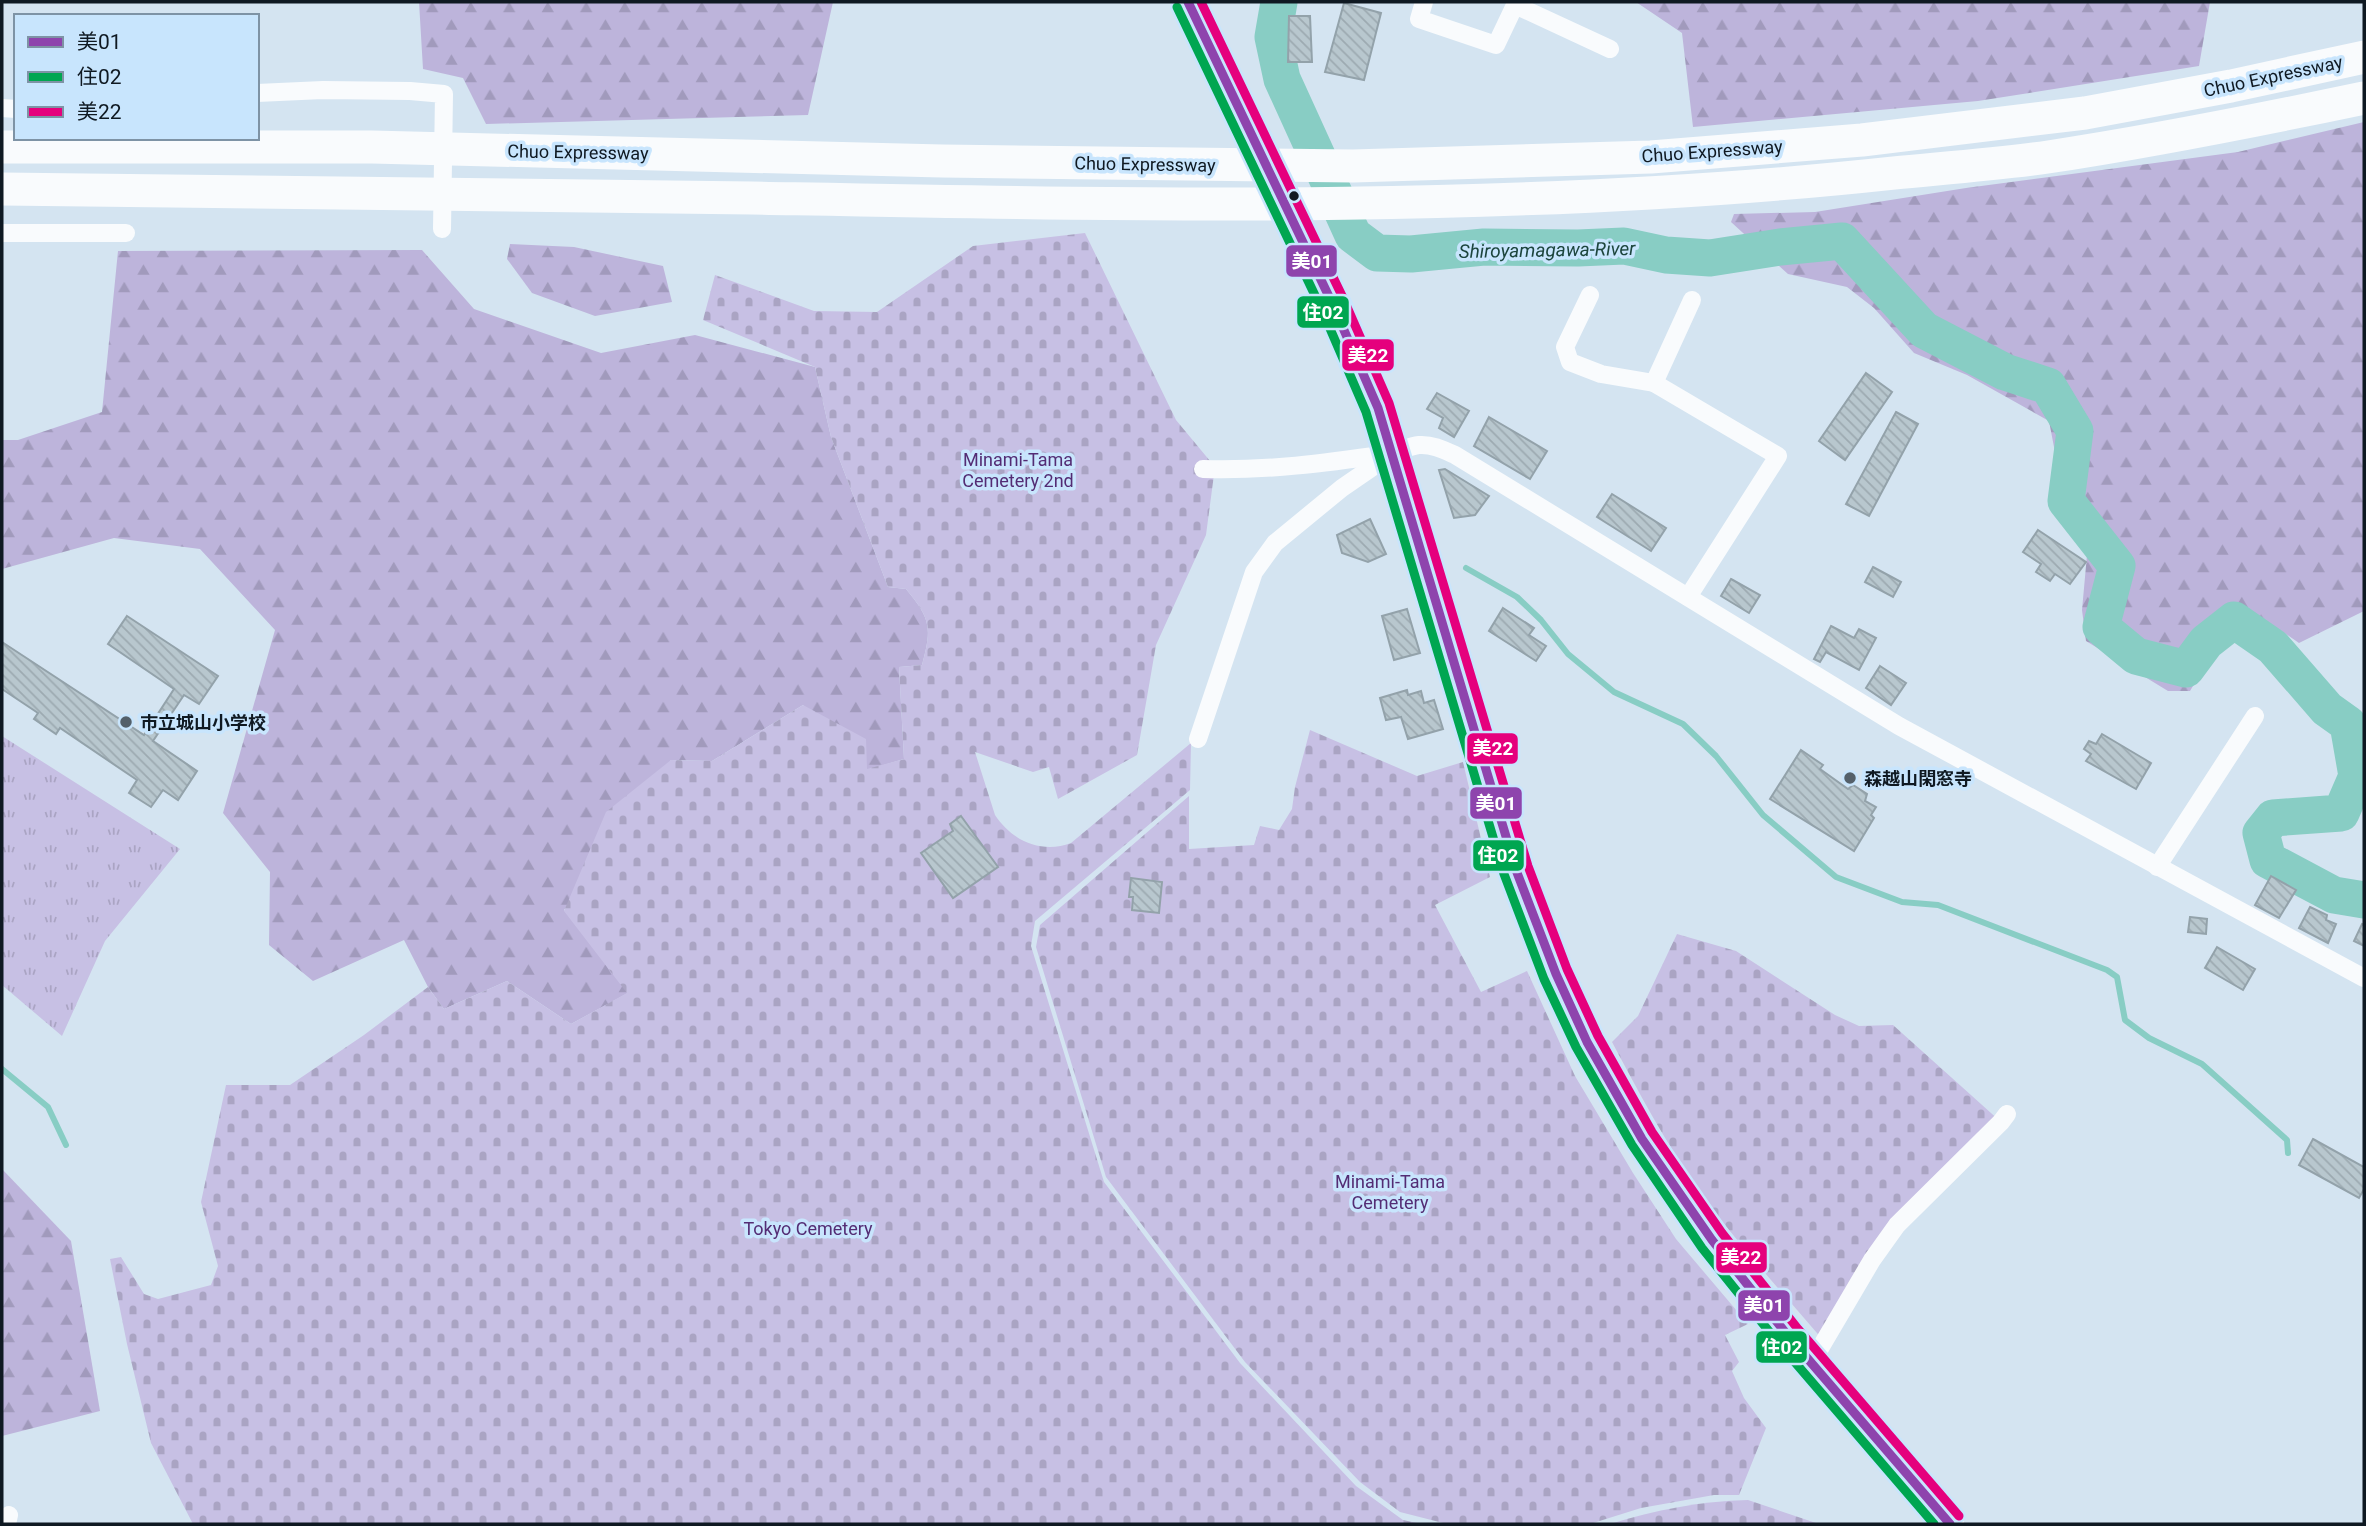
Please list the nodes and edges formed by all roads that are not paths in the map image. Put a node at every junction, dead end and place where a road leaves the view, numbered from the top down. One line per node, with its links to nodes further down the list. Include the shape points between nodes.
1 (1188, 2): 15 (main road, via 1349,335)
2 (1424, 2): 3 (street, via 1419,19 1496,45 1515,5)
3 (1610, 49)
4 (2364, 57): 7 (highway, Chuo Expressway, via 2085,113 1862,140 1651,157 1353,166 372,147)
5 (259, 93): 9 (street, via 444,94)
6 (2364, 98): 8 (highway, via 2044,157 1654,194 1507,201 1068,203)
7 (2, 147)
8 (2, 189)
9 (442, 224)
10 (2, 233): 11 (street)
11 (126, 233)
12 (1590, 295): 14 (street, via 1565,347 1570,362 1601,374)
13 (1692, 300): 14 (street)
14 (1654, 383): 17 (street, via 1778,456)
15 (1393, 453): 16 (street, via 1251,471); 17 (street, via 1418,445 1455,455); 19 (street, via 1275,543 1254,572); 23 (main road, via 1516,870 1573,1013 1621,1106 1678,1192)
16 (1203, 469)
17 (1688, 597): 20 (street, via 1933,745)
18 (2255, 716): 20 (street)
19 (1198, 739)
20 (2157, 867): 21 (street)
21 (2364, 978)
22 (2007, 1114): 23 (street, via 1897,1225)
23 (1812, 1362): 24 (main road)
24 (1950, 1524)

